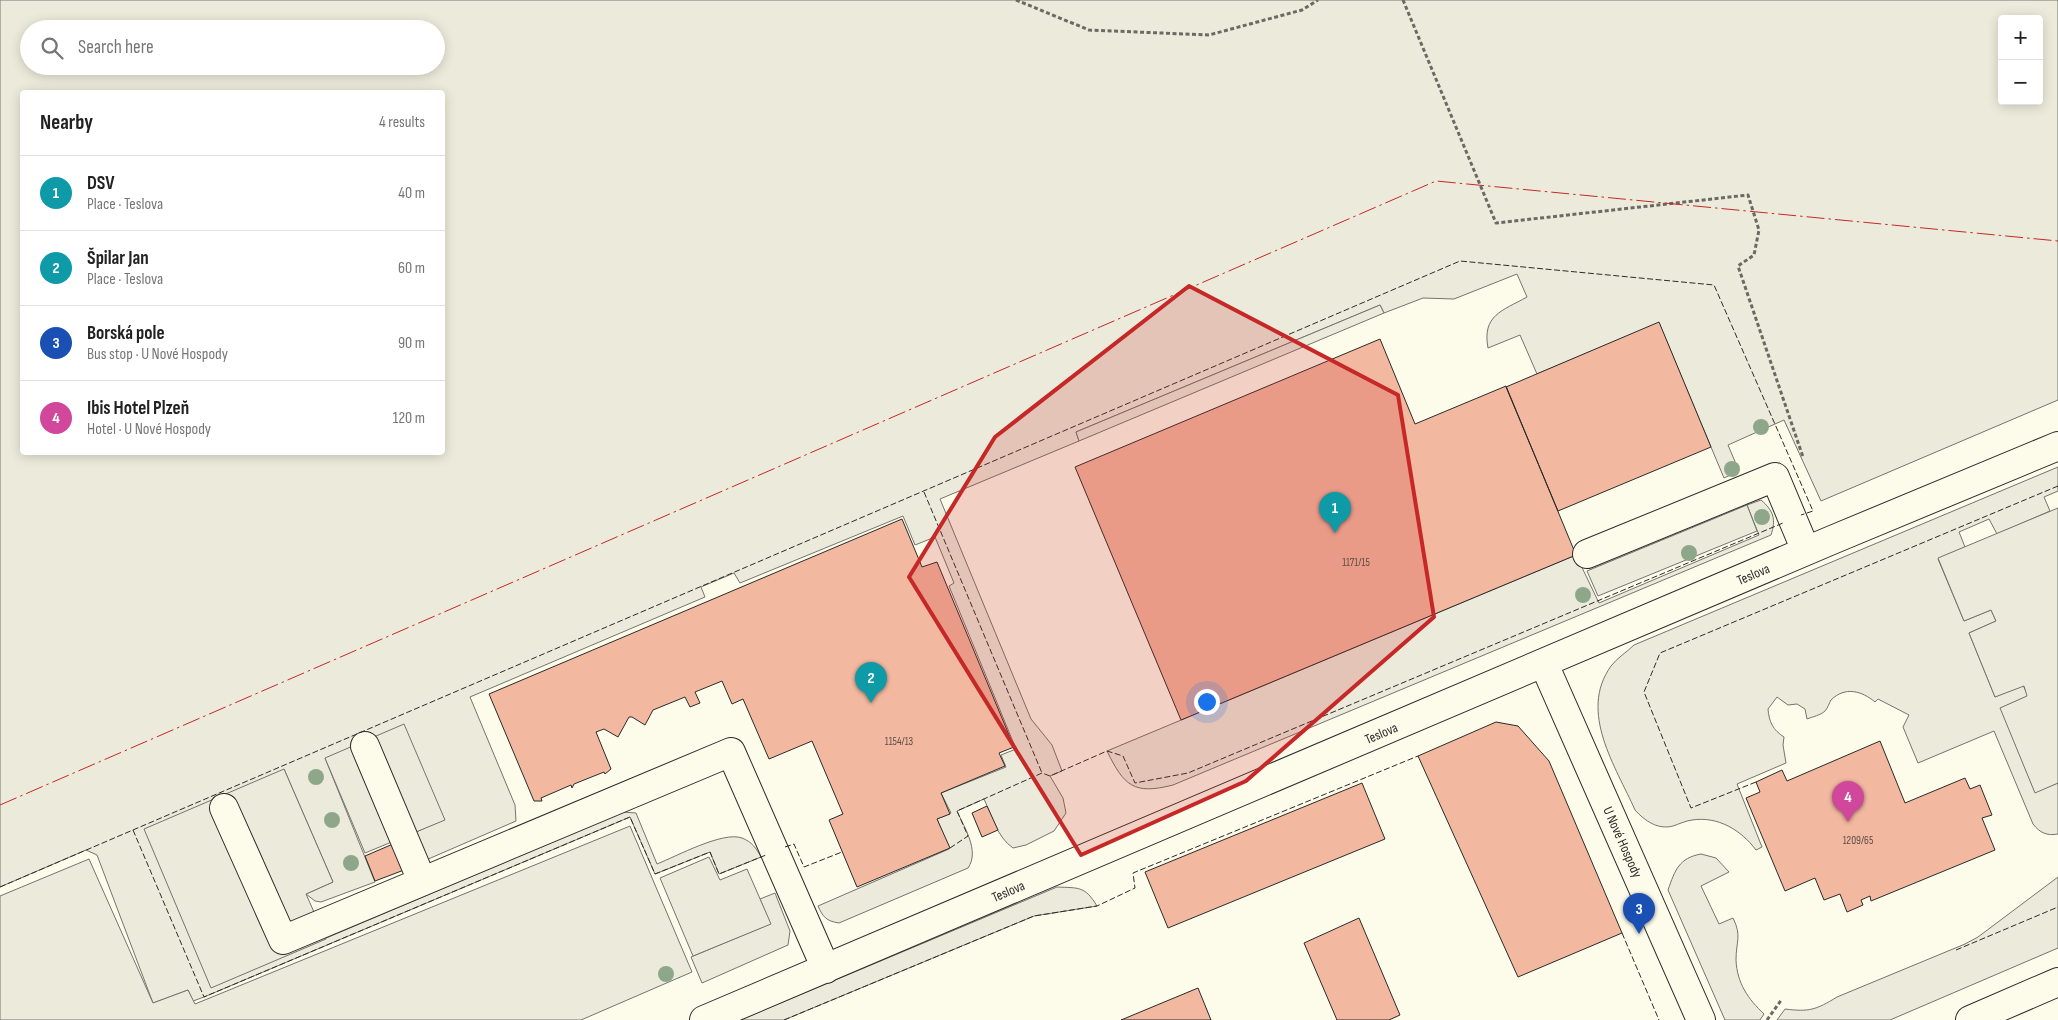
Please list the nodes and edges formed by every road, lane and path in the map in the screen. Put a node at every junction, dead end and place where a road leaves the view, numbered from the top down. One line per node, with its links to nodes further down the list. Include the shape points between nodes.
1 (1016, 0): 2 (path, via 1089,30 1209,35 1302,10)
2 (1318, 0)
3 (1403, 0): 5 (path, via 1496,223 1748,195 1759,230 1754,255 1738,266)
4 (2058, 446): 6 (street, Teslova)
5 (1806, 465)
6 (1806, 551): 7 (street, via 1775,477); 8 (street, Teslova)
7 (1587, 554)
8 (1544, 664): 12 (street, Teslova); 16 (street, U Nové Hospody)
9 (364, 746): 11 (street)
10 (224, 808): 11 (street, via 283,940)
11 (422, 881): 12 (street, via 731,752)
12 (826, 969): 15 (street, Teslova)
13 (2058, 982): 18 (street)
14 (1782, 999): 17 (path)
15 (704, 1020)
16 (1702, 1020)
17 (1767, 1020)
18 (1970, 1020)

